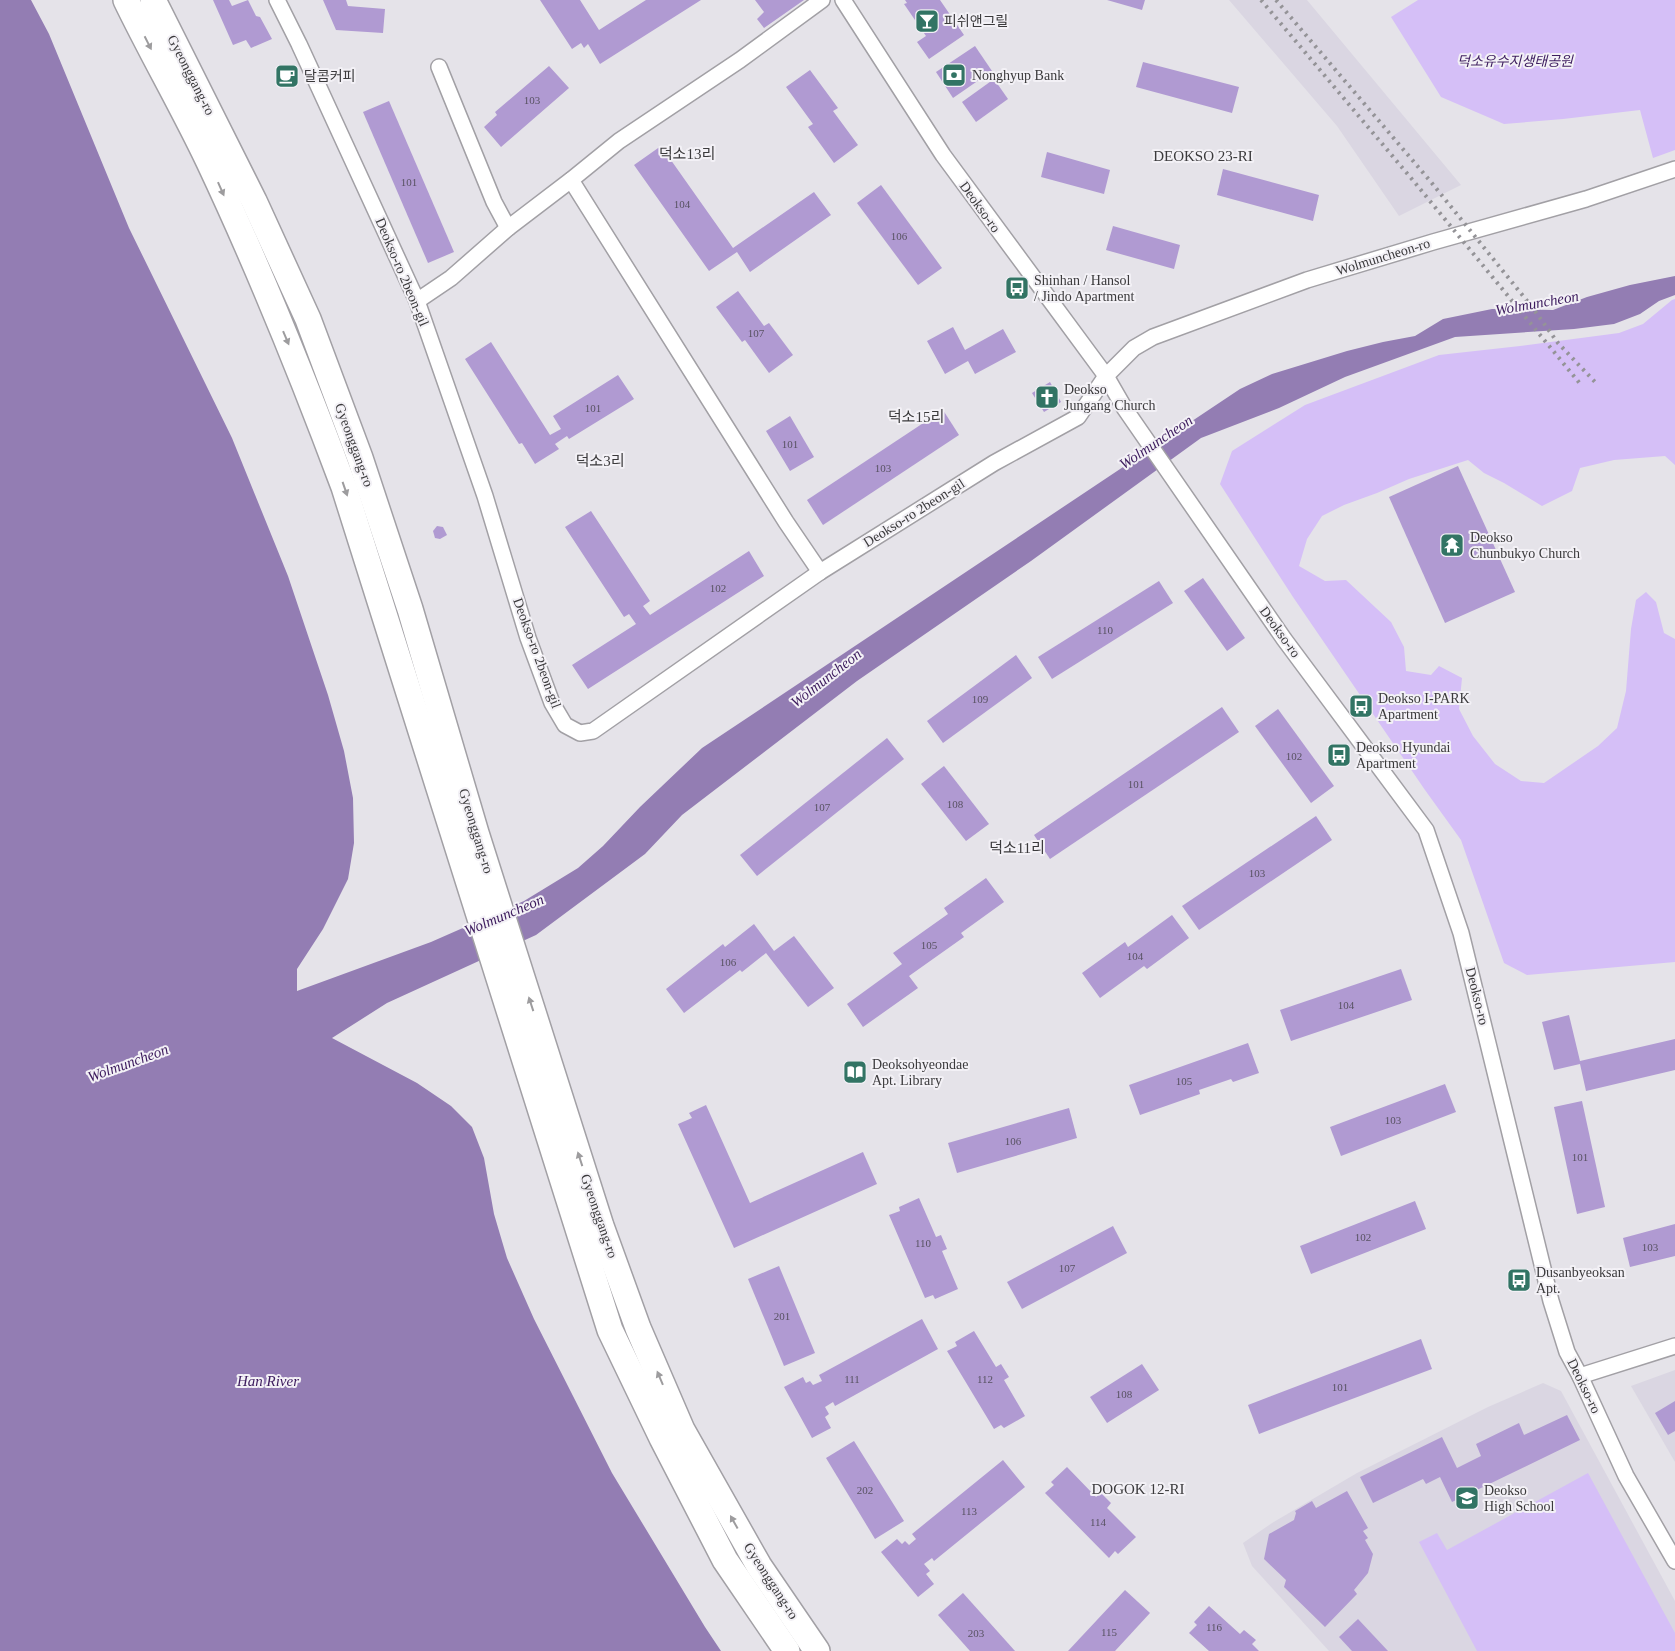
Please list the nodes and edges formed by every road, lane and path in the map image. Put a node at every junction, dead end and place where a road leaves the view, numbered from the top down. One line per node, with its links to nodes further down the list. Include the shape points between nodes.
1 (126, 0): 16 (main road, Gyeonggang-ro, one-way to 16, via 213,170 308,390 344,487 610,1330 725,1560)
2 (153, 0): 17 (main road, Gyeonggang-ro, one-way to 2, via 758,1566 682,1430 638,1328 592,1198 479,842 410,609 360,458 296,292)
3 (277, 0): 10 (street, Deokso-ro 2beon-gil)
4 (822, 0): 8 (street, via 740,60 619,141)
5 (842, 0): 11 (street, Deokso-ro, via 943,155)
6 (439, 67): 9 (street, via 494,202)
7 (1675, 169): 11 (street, Wolmuncheon-ro, via 1586,199 1298,284 1153,337 1134,348)
8 (571, 180): 9 (street); 12 (street)
9 (508, 228): 10 (street, via 451,278)
10 (417, 302): 12 (street, Deokso-ro 2beon-gil, via 485,496 528,638 552,703 566,725 580,733 593,731)
11 (1106, 376): 12 (street, Deokso-ro 2beon-gil, via 1078,417 994,463); 14 (street, Deokso-ro, via 1125,409 1284,639 1426,830 1461,932 1551,1301 1567,1352)
12 (820, 572)
13 (1675, 1346): 14 (street)
14 (1580, 1376): 15 (street, Deokso-ro, via 1626,1476)
15 (1675, 1561)
16 (787, 1651)
17 (817, 1651)

